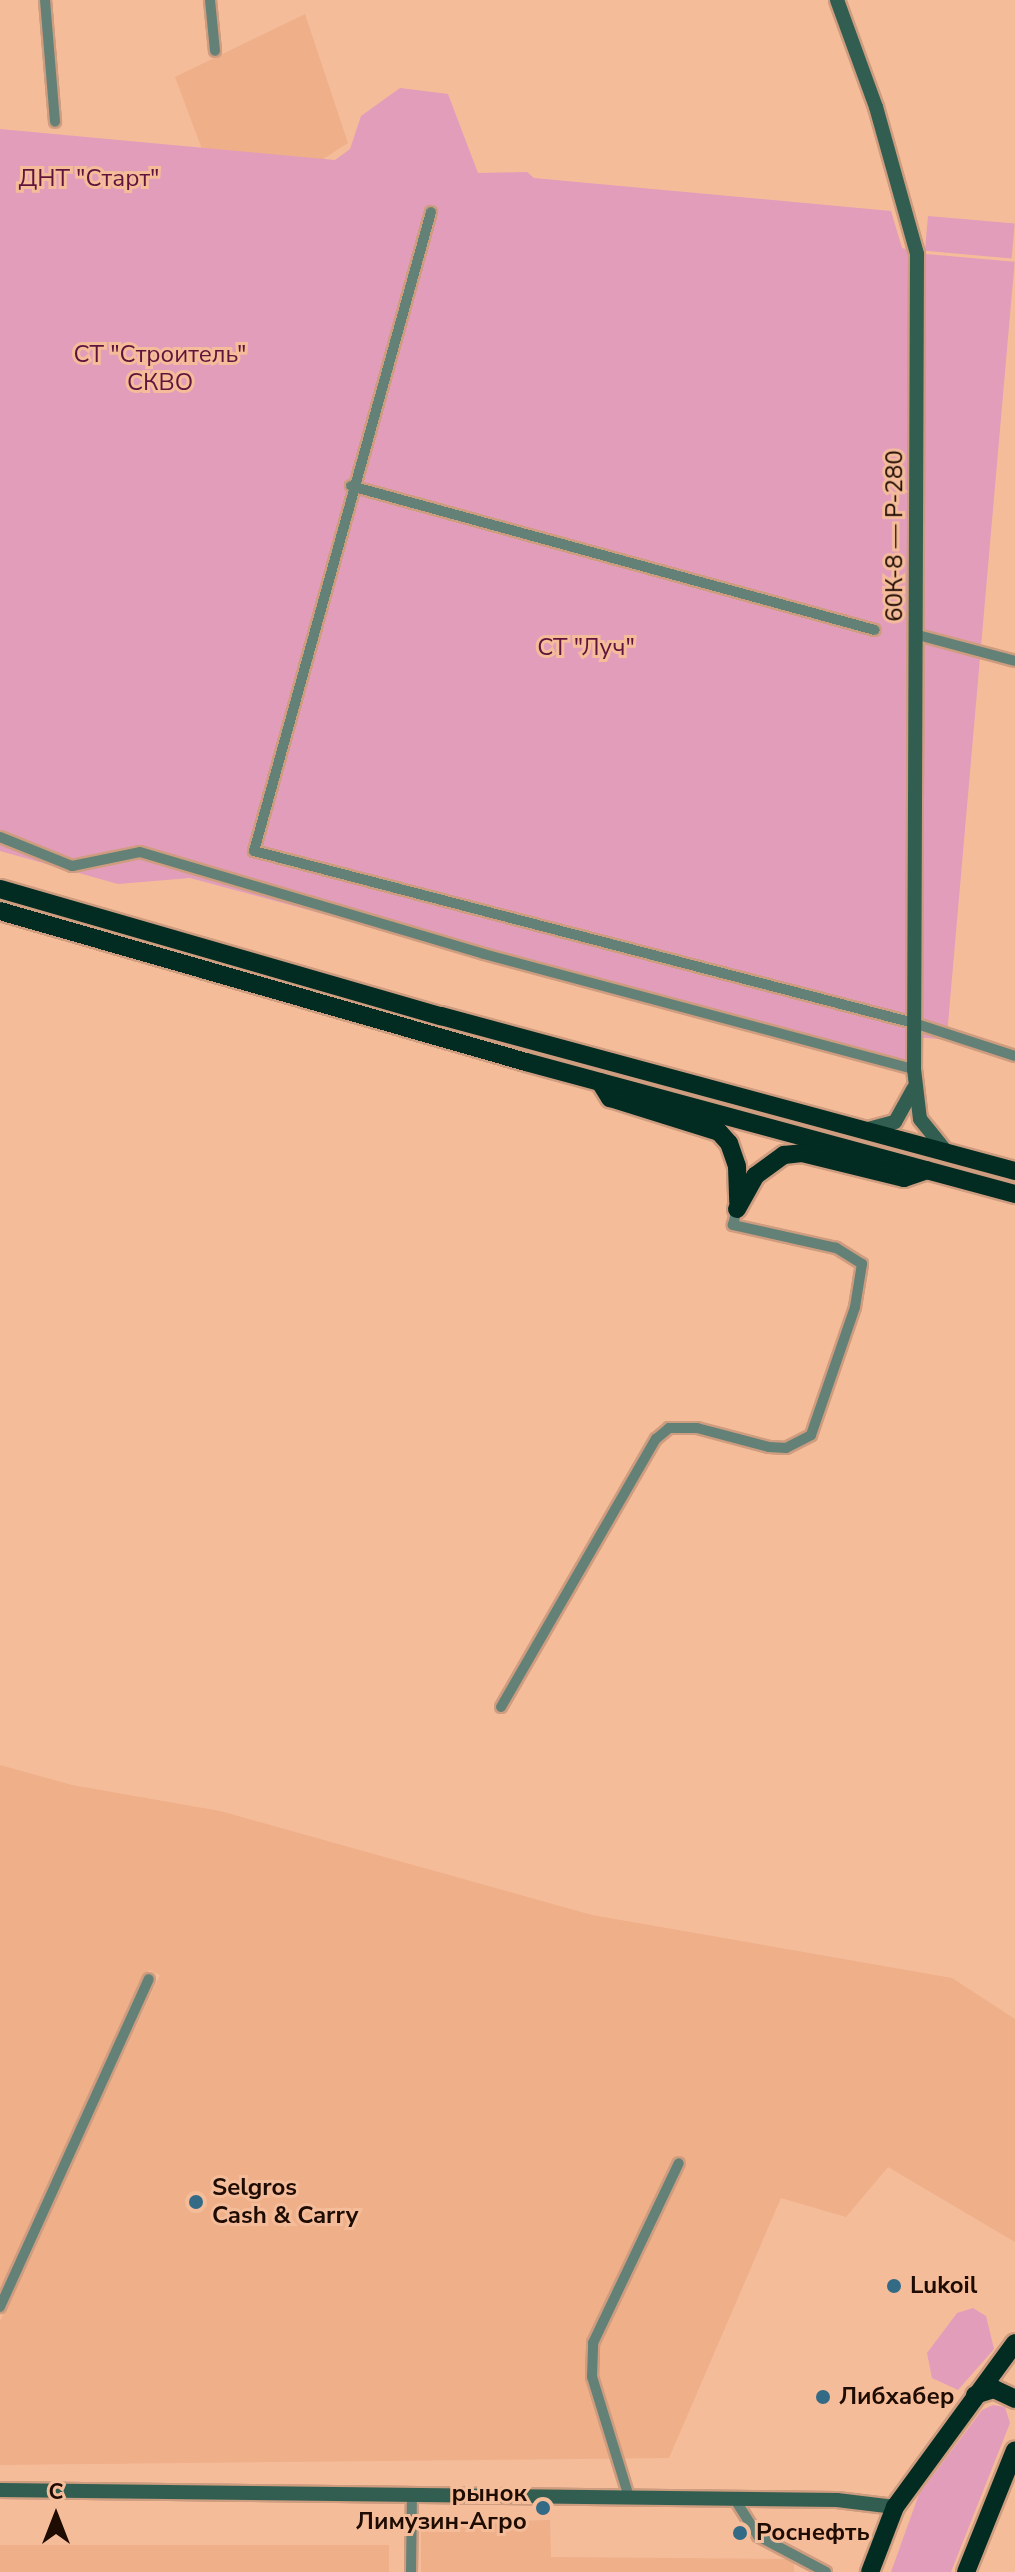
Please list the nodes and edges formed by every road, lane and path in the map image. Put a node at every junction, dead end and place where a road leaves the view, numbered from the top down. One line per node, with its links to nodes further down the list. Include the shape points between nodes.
1 (45, 0): 5 (street)
2 (210, 0): 4 (street)
3 (837, 0): 9 (street, 60К-8 — Р-280, via 876,107 917,254)
4 (215, 51)
5 (55, 122)
6 (431, 212): 7 (street)
7 (351, 486): 8 (street); 14 (street, via 254,851)
8 (875, 630)
9 (918, 635): 10 (street); 14 (street, 60К-8 — Р-280)
10 (1015, 661)
11 (0, 837): 17 (street, via 72,866 140,852)
12 (0, 889): 16 (highway)
13 (0, 911): 18 (highway)
14 (914, 1023): 15 (street); 17 (street, 60К-8 — Р-280)
15 (1015, 1056)
16 (622, 1065): 18 (highway); 19 (highway)
17 (914, 1077): 19 (street, 60К-8 — Р-280, via 895,1122); 20 (street, 60К-8 — Р-280, via 924,1130)
18 (608, 1084): 21 (highway); 24 (highway, via 610,1098 719,1132 737,1166)
19 (859, 1130): 20 (highway)
20 (953, 1155): 22 (highway)
21 (927, 1170): 23 (highway); 24 (highway, via 904,1178 819,1156 784,1155 755,1176)
22 (1015, 1171)
23 (1015, 1194)
24 (737, 1209): 25 (street, via 733,1225 836,1248 862,1264 855,1307 811,1435 786,1448 697,1428 669,1428 656,1439)
25 (501, 1707)
26 (149, 1979): 28 (street)
27 (679, 2163): 35 (street, via 593,2343 592,2377)
28 (0, 2307)
29 (1015, 2343): 30 (highway)
30 (975, 2395): 31 (highway, via 994,2389); 37 (highway)
31 (1015, 2399)
32 (1015, 2450): 41 (highway)
33 (0, 2490): 34 (street)
34 (412, 2494): 35 (street); 38 (street)
35 (629, 2497): 36 (street)
36 (734, 2498): 37 (street); 39 (street, via 758,2536)
37 (895, 2507): 40 (highway)
38 (411, 2572)
39 (826, 2572)
40 (870, 2572)
41 (966, 2572)

